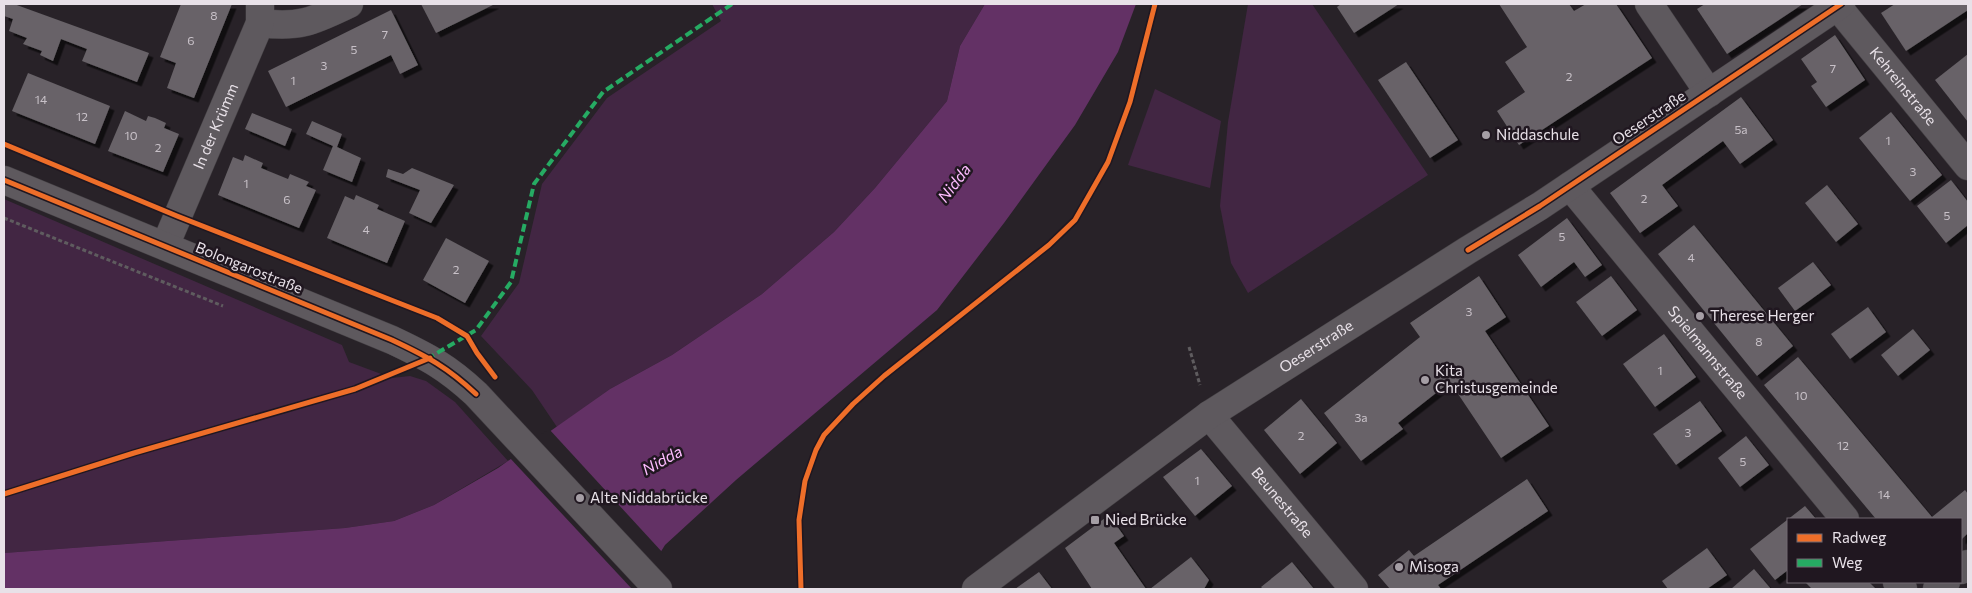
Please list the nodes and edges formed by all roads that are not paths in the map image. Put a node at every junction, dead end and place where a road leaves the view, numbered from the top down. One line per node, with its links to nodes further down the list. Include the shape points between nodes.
1 (349, 4): 4 (street, via 293,25)
2 (1649, 4): 5 (street)
3 (1839, 5): 5 (street, Oeserstraße); 6 (street, Kehreinstraße)
4 (260, 13): 9 (street, In der Krümm)
5 (1709, 93): 8 (street, Oeserstraße)
6 (1968, 166)
7 (4, 180): 9 (street, Bolongarostraße)
8 (1570, 186): 10 (street, Oeserstraße); 11 (street, Spielmannstraße)
9 (164, 246): 12 (street, Bolongarostraße, via 392,340 454,373)
10 (1208, 415): 13 (street, Oeserstraße); 14 (street, Beunestraße)
11 (1844, 518)
12 (658, 589)
13 (976, 589)
14 (1354, 589)

